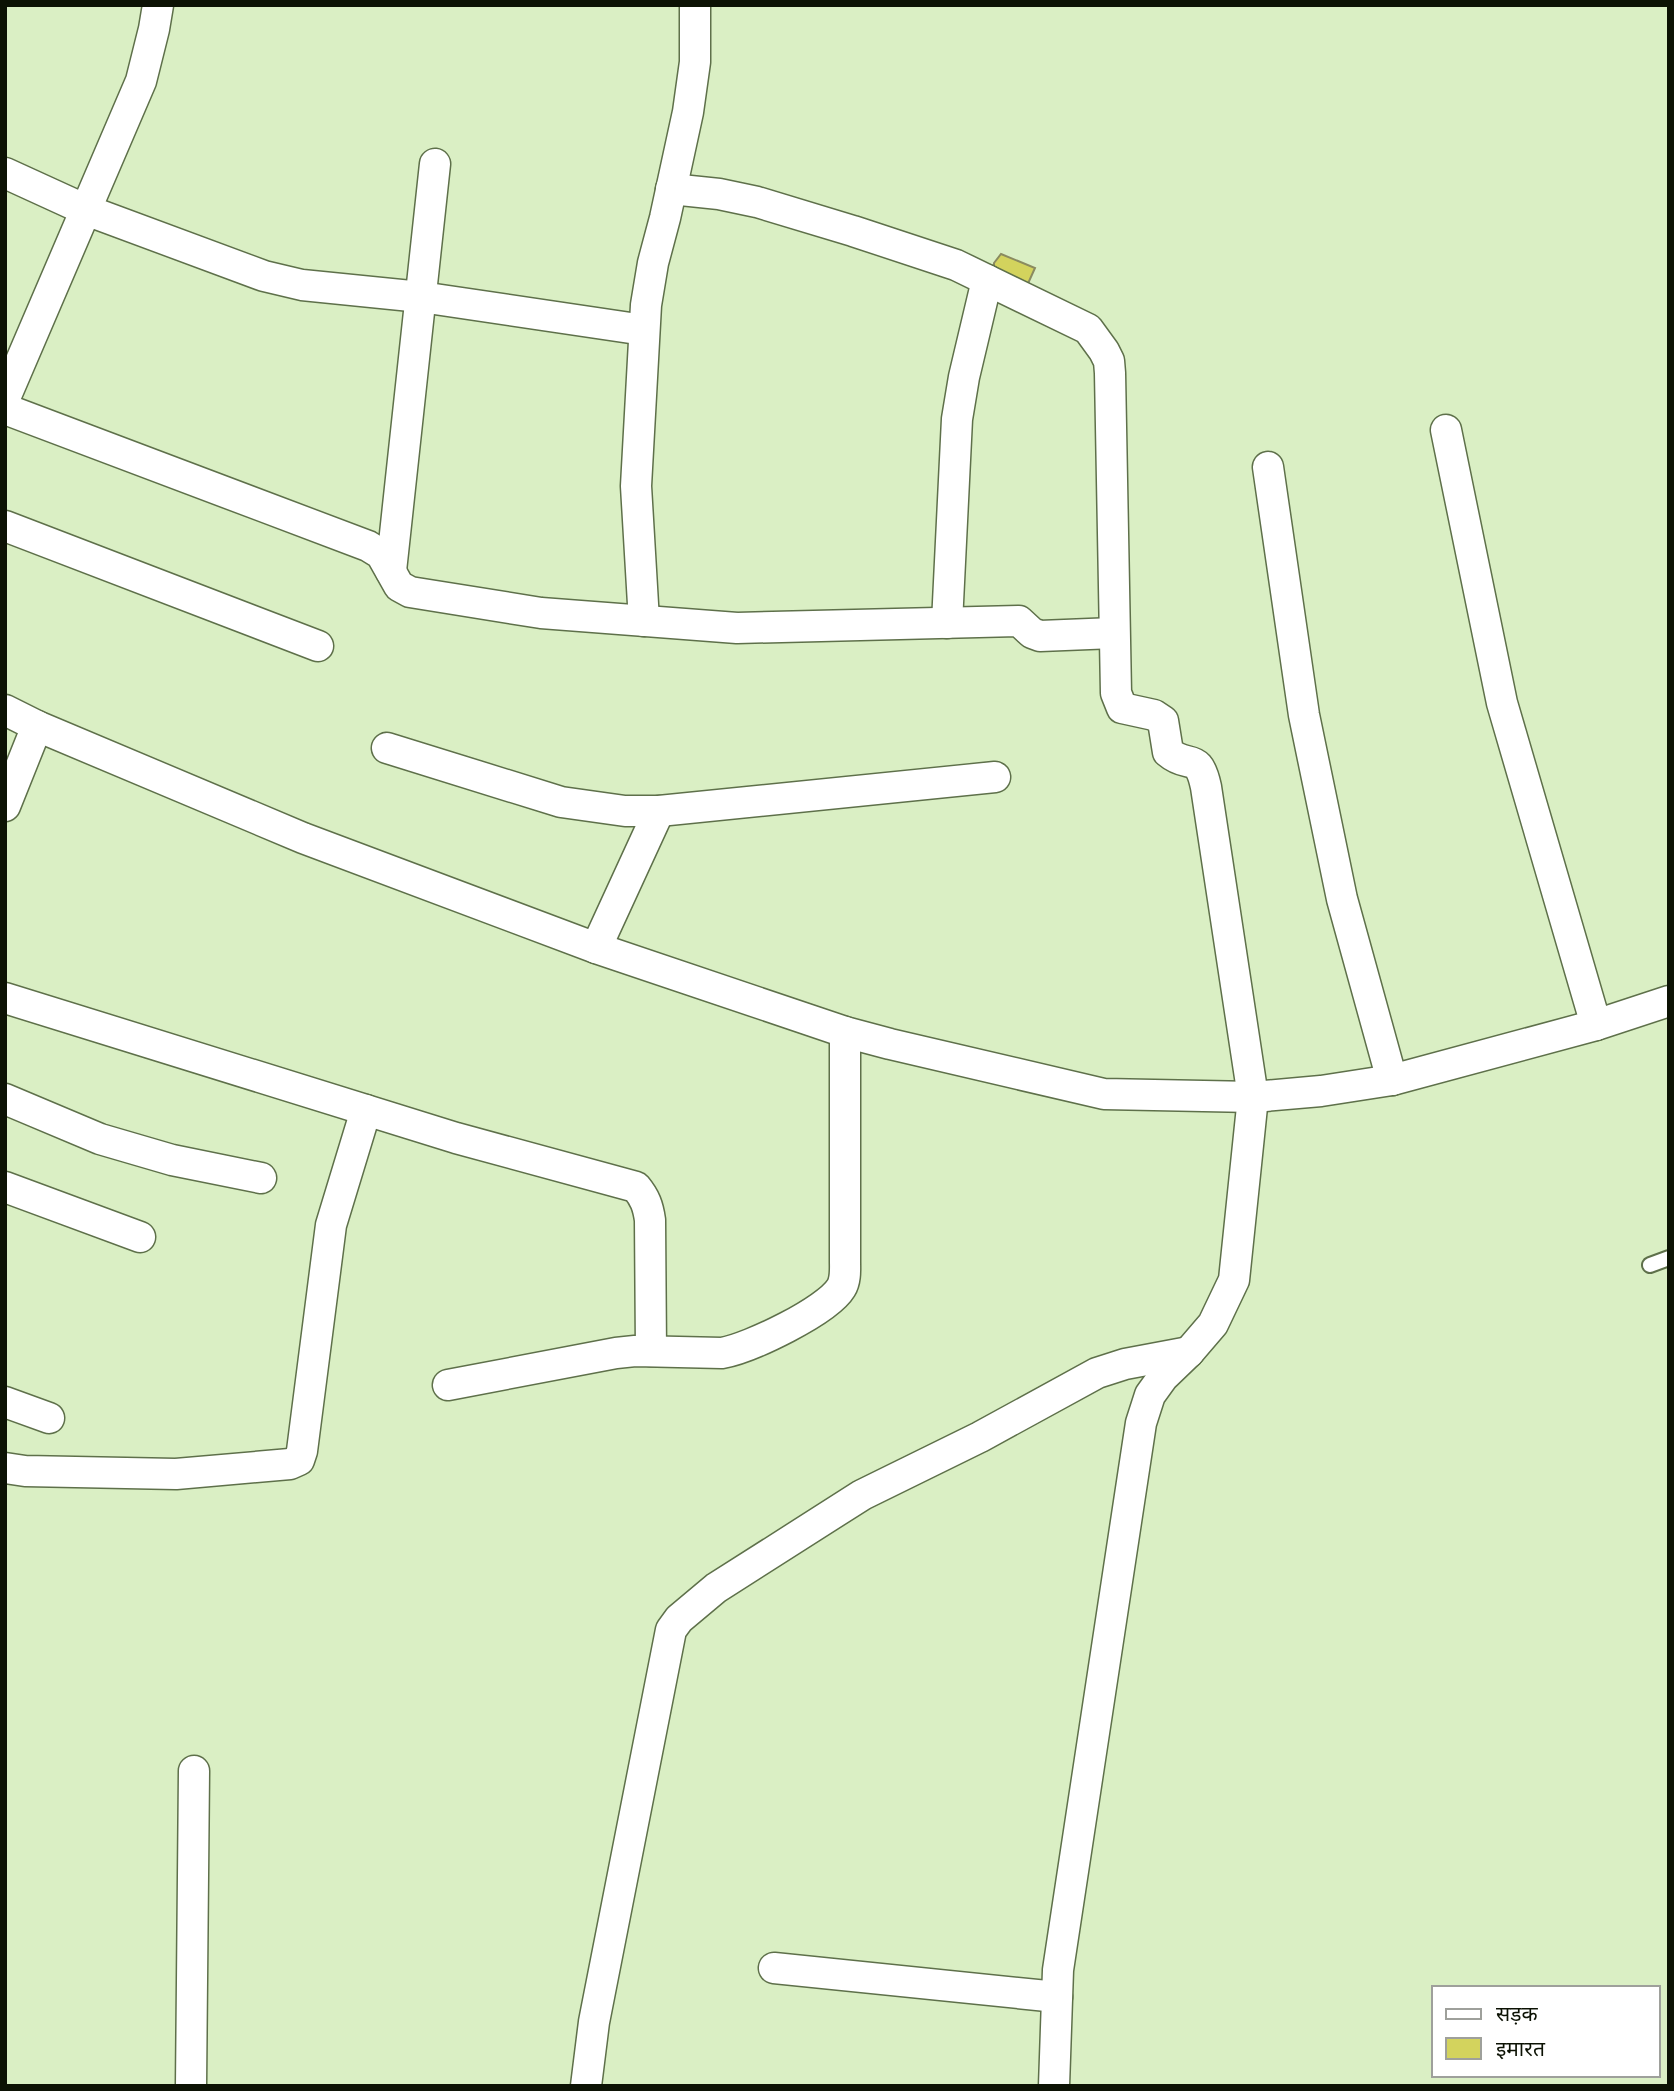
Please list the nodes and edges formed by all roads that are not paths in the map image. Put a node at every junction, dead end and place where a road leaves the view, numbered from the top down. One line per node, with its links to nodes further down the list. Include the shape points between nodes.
1 (158, 5): 6 (street, via 141,81)
2 (695, 5): 5 (street, via 695,62)
3 (435, 164): 8 (street)
4 (5, 173): 6 (street)
5 (671, 189): 7 (street, via 757,202 956,265); 9 (street, via 653,263)
6 (86, 210): 8 (street, via 264,276 302,285); 10 (street)
7 (987, 280): 17 (street, via 957,419); 18 (street, via 1088,329 1109,361)
8 (421, 298): 9 (street); 15 (street)
9 (644, 330): 16 (street, via 636,486)
10 (5, 398)
11 (5, 408): 15 (street, via 368,546 381,554)
12 (1446, 430): 29 (street, via 1502,703)
13 (1268, 467): 31 (street, via 1304,715 1342,899)
14 (5, 526): 19 (street)
15 (391, 571): 16 (street, via 399,586 410,592 541,612)
16 (644, 621): 17 (street, via 737,628)
17 (947, 623): 18 (street, via 1019,621 1040,636)
18 (1114, 633): 32 (street, via 1115,693 1122,708 1163,721 1168,752 1194,761 1203,773)
19 (318, 646)
20 (5, 710): 21 (street)
21 (37, 726): 24 (street); 26 (street, via 303,838)
22 (387, 748): 25 (street, via 561,802 625,811)
23 (995, 777): 25 (street)
24 (5, 806)
25 (659, 810): 26 (street)
26 (596, 948): 30 (street)
27 (5, 998): 34 (street)
28 (1669, 1001): 29 (street)
29 (1596, 1025): 31 (street)
30 (845, 1032): 32 (street, via 1104,1094); 40 (street, via 844,1284 824,1306 735,1351)
31 (1392, 1080): 32 (street)
32 (1253, 1097): 41 (street, via 1234,1280 1213,1324)
33 (5, 1099): 35 (street, via 100,1139)
34 (366, 1110): 40 (street, via 636,1187 648,1206 650,1220); 45 (street, via 331,1225 299,1460 176,1474)
35 (261, 1178)
36 (5, 1187): 37 (street)
37 (140, 1237)
38 (1669, 1258): 39 (lane)
39 (1650, 1265)
40 (651, 1352): 42 (street, via 616,1353)
41 (1189, 1352): 48 (street, via 1150,1395 1141,1423); 50 (street, via 1097,1373 862,1495 716,1588 679,1619 671,1630 594,2022)
42 (447, 1385)
43 (5, 1402): 44 (street)
44 (48, 1418)
45 (5, 1468)
46 (194, 1771): 49 (street)
47 (774, 1968): 48 (street)
48 (1057, 1997): 51 (street)
49 (191, 2086)
50 (586, 2086)
51 (1054, 2086)

